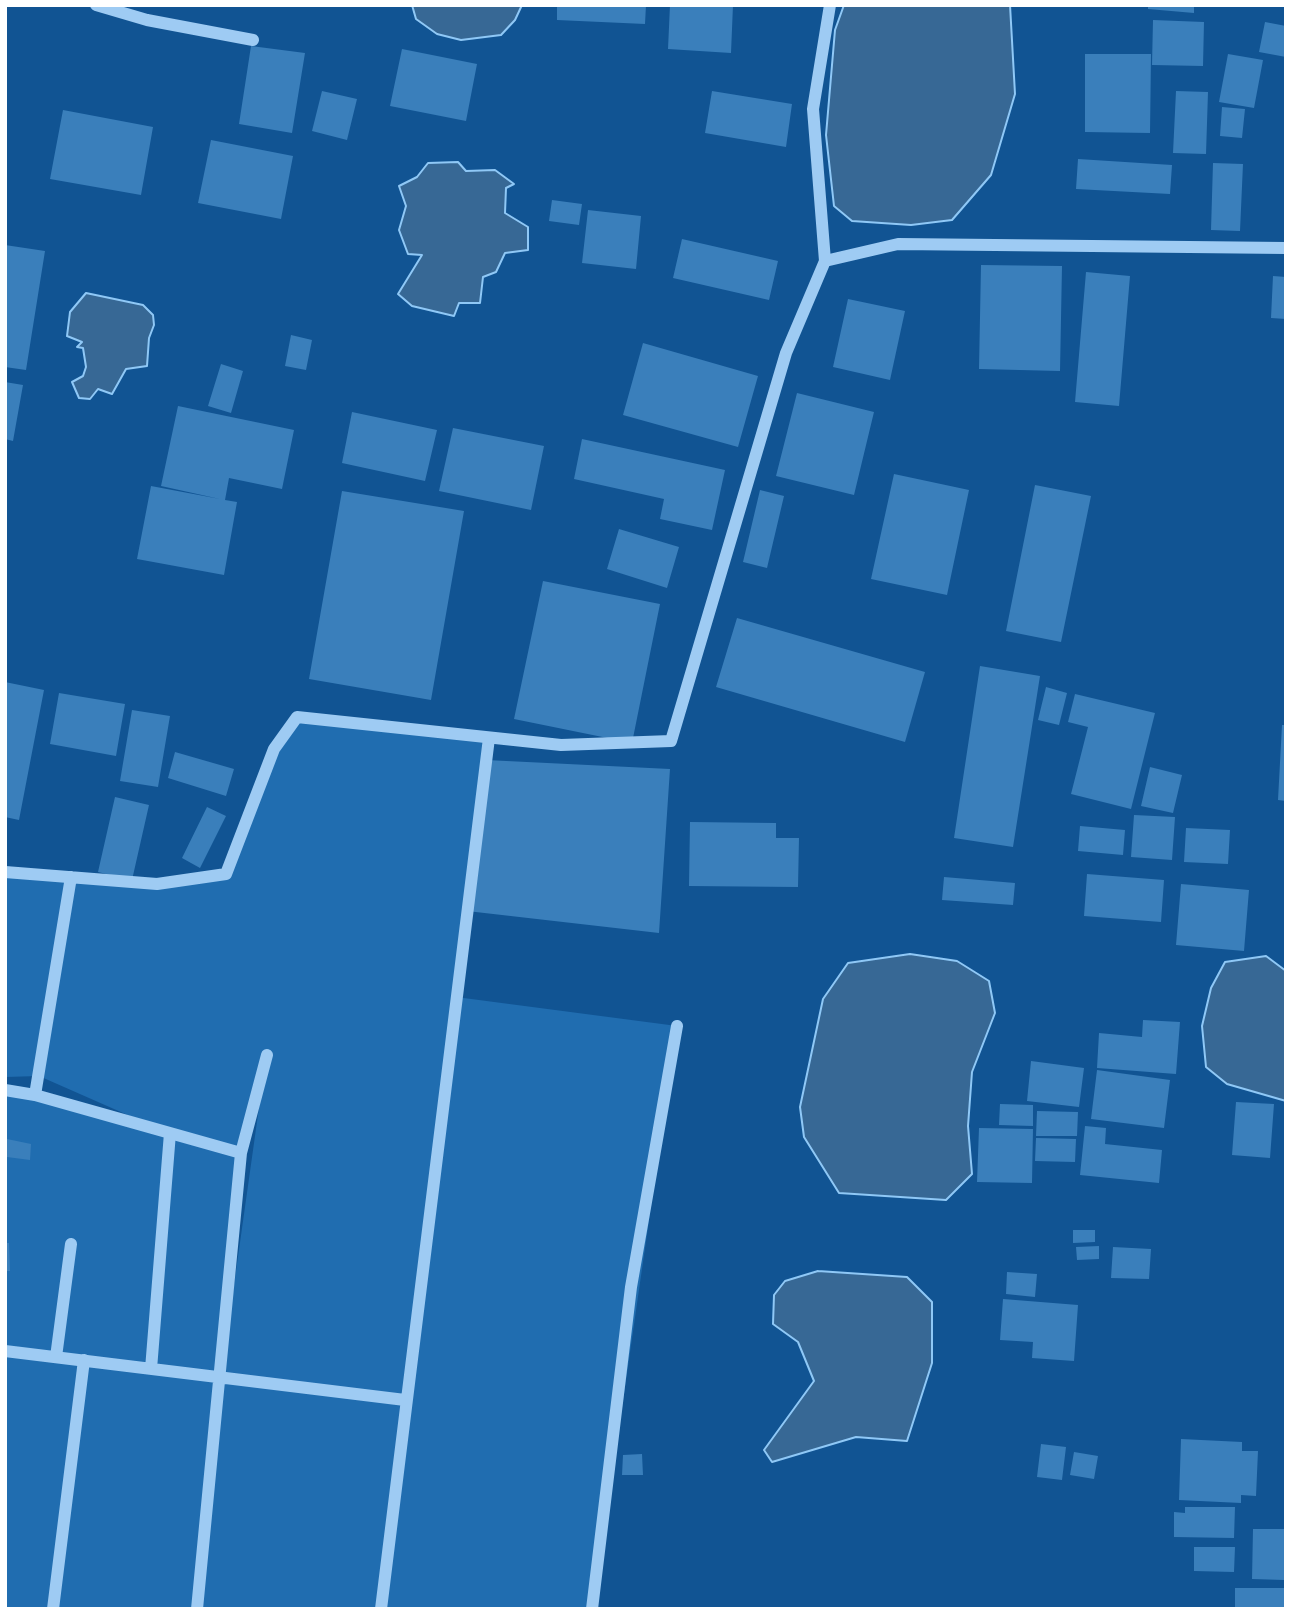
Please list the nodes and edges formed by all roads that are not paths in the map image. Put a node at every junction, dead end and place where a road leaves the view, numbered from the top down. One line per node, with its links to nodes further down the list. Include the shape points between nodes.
1 (96, 5): 3 (street, via 147,20)
2 (830, 5): 5 (street, via 813,109)
3 (253, 40)
4 (1286, 248): 5 (street, via 898,244)
5 (825, 261): 6 (street, via 786,354 671,741 561,745)
6 (489, 738): 8 (street, via 296,717 274,749 226,874 157,884); 21 (street)
7 (5, 872): 8 (street)
8 (71, 877): 12 (street)
9 (677, 1026): 25 (street, via 631,1286)
10 (267, 1055): 14 (street)
11 (5, 1090): 12 (street)
12 (36, 1096): 13 (street)
13 (170, 1133): 14 (street); 19 (street)
14 (242, 1153): 20 (street)
15 (71, 1244): 17 (street)
16 (5, 1351): 17 (street)
17 (56, 1357): 18 (street)
18 (83, 1360): 19 (street); 22 (street)
19 (151, 1368): 20 (street)
20 (221, 1377): 21 (street); 23 (street)
21 (405, 1399): 24 (street)
22 (53, 1609)
23 (197, 1609)
24 (381, 1609)
25 (592, 1609)

